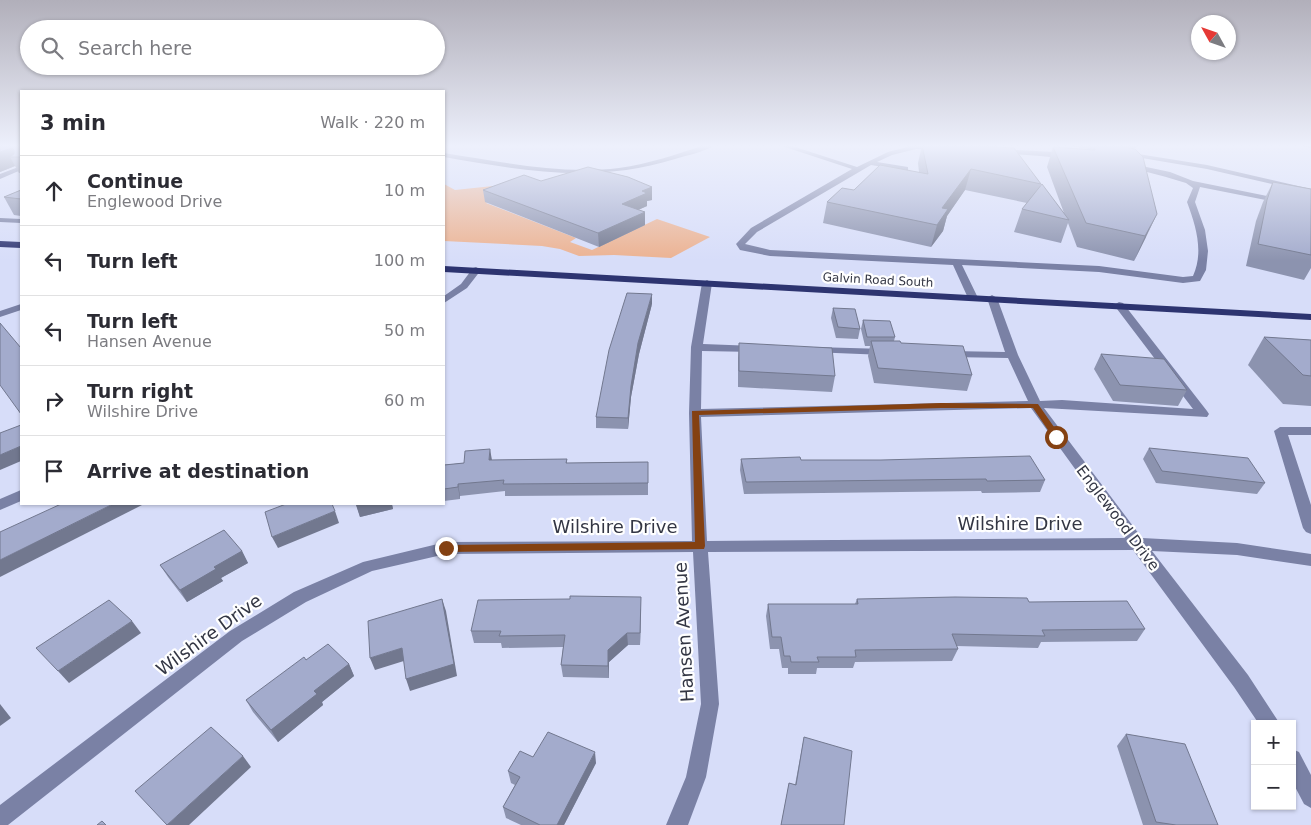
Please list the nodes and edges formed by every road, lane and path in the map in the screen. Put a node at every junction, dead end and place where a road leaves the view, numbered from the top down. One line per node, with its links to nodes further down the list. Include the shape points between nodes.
1 (1192, 183): 11 (street, via 1197,188 1191,202 1202,229 1202,270 1197,279 1183,280 1099,268)
2 (832, 184): 11 (street, via 754,230 740,244 743,248 770,253)
3 (1194, 184): 6 (street)
4 (1278, 184): 5 (street)
5 (1311, 191)
6 (1311, 207)
7 (0, 220): 8 (street)
8 (20, 221)
9 (0, 244): 10 (main road)
10 (20, 245)
11 (956, 262): 15 (street)
12 (445, 268): 13 (main road, Galvin Road South)
13 (476, 270): 14 (main road, Galvin Road South); 17 (street, via 464,286)
14 (707, 284): 15 (main road, Galvin Road South); 22 (street, Hansen Avenue)
15 (973, 298): 16 (main road, Galvin Road South)
16 (992, 298): 18 (main road, Galvin Road South); 27 (street, Englewood Drive)
17 (445, 299)
18 (1119, 305): 21 (main road, Galvin Road South); 28 (street, via 1203,414 1062,404)
19 (20, 307): 20 (street)
20 (0, 314)
21 (1311, 316)
22 (697, 347): 23 (street); 29 (street, Hansen Avenue)
23 (763, 349)
24 (803, 350): 25 (street)
25 (893, 352)
26 (942, 354): 27 (street)
27 (1012, 355): 28 (street, Englewood Drive)
28 (1036, 406): 29 (street); 34 (street, Englewood Drive)
29 (695, 413): 35 (street, Hansen Avenue)
30 (1311, 431): 33 (street, via 1280,431)
31 (20, 495): 32 (street)
32 (0, 505)
33 (1311, 528)
34 (1137, 544): 35 (street, Wilshire Drive); 36 (street, Wilshire Drive, via 1237,549); 37 (street, Englewood Drive)
35 (700, 546): 40 (street, Wilshire Drive, via 446,548 369,566 300,597 236,636); 41 (street, Hansen Avenue, via 710,704 696,778)
36 (1311, 560)
37 (1267, 720)
38 (1295, 765): 39 (street)
39 (1311, 797)
40 (0, 818)
41 (677, 825)

